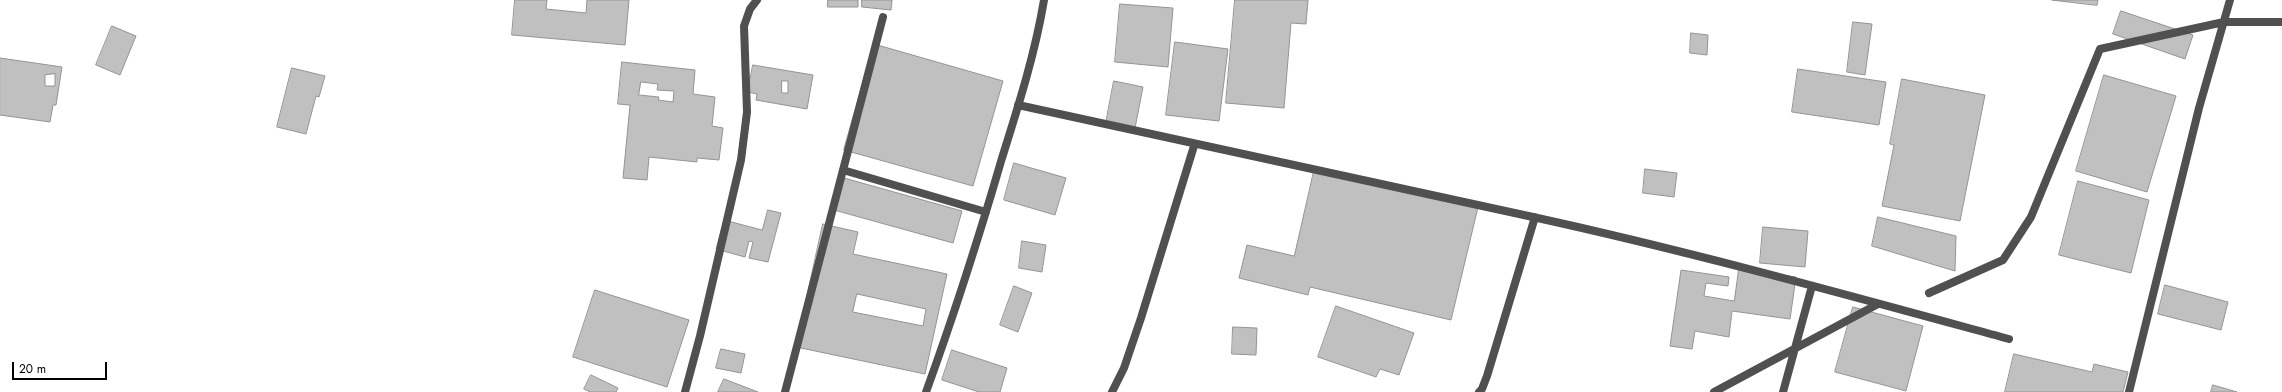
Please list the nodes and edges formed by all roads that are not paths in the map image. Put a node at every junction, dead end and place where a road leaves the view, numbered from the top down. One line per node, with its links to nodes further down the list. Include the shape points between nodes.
1 (757, 0): 17 (street, via 750,9 744,26 747,112 741,160)
2 (1044, 0): 7 (street)
3 (2230, 0): 5 (street)
4 (883, 17): 9 (street)
5 (2224, 22): 6 (street); 13 (street, via 2100,49 2031,217 2003,260); 24 (street, via 2199,108)
6 (2282, 22)
7 (1018, 105): 8 (street); 10 (street)
8 (1194, 146): 11 (street); 20 (street, via 1141,318 1124,368)
9 (843, 170): 10 (street); 18 (street)
10 (986, 212): 19 (street, via 951,325)
11 (1535, 217): 12 (street); 21 (street, via 1487,376)
12 (1812, 286): 14 (street); 16 (street)
13 (1929, 293)
14 (1878, 304): 15 (street); 16 (street)
15 (2009, 339)
16 (1795, 349): 22 (street); 23 (street)
17 (685, 392)
18 (785, 392)
19 (926, 392)
20 (1112, 392)
21 (1479, 392)
22 (1714, 392)
23 (1783, 392)
24 (2129, 392)

